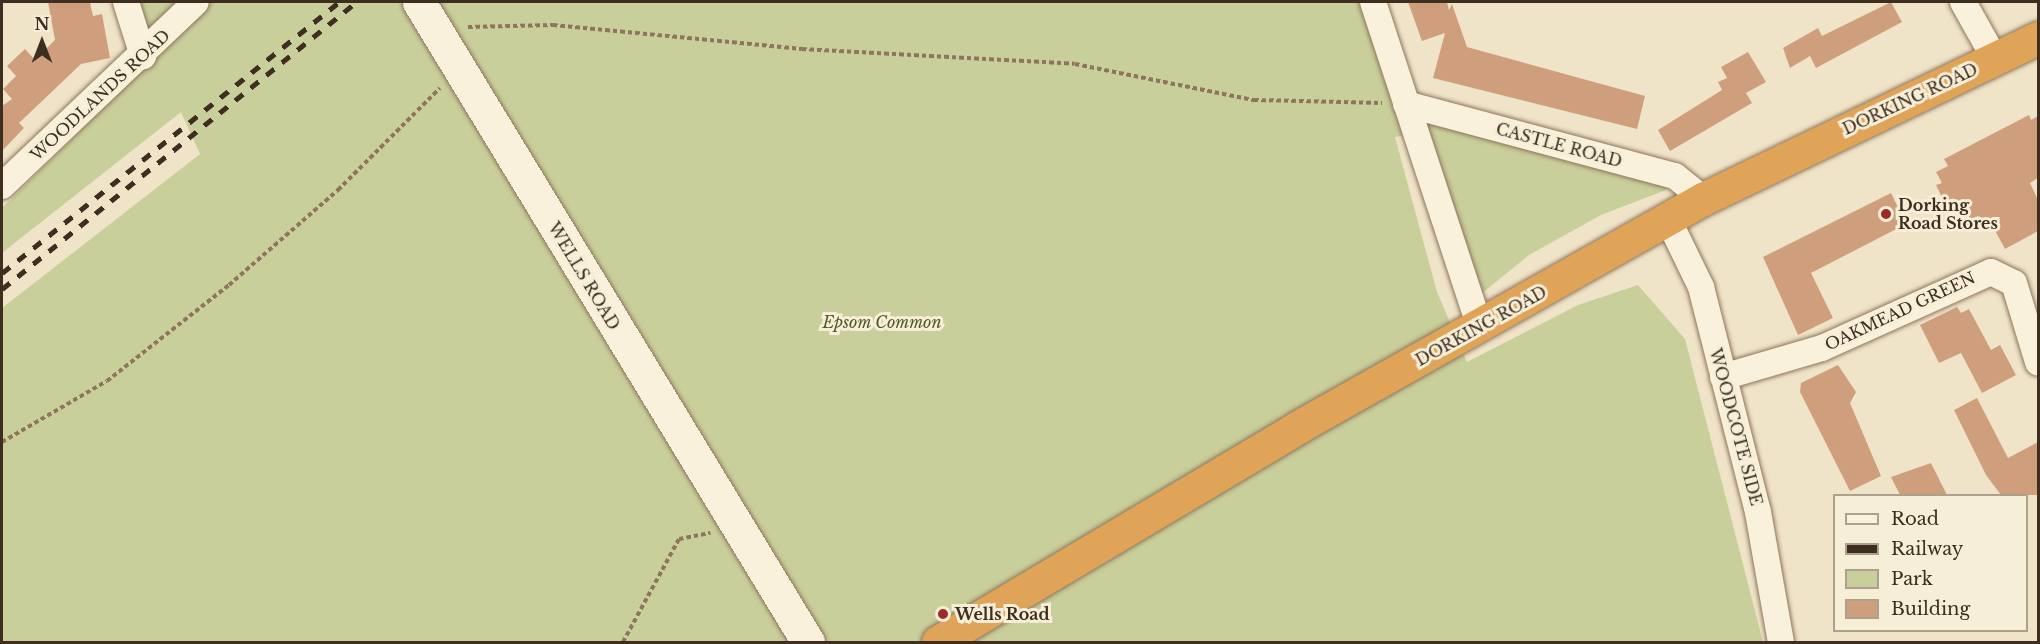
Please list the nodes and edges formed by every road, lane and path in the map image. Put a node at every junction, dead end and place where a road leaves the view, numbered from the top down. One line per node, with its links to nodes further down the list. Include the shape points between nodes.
1 (126, 2): 7 (street)
2 (196, 2): 7 (street, WOODLANDS ROAD)
3 (1373, 2): 10 (street)
4 (1963, 2): 8 (street)
5 (428, 16): 9 (street, WELLS ROAD); 10 (path, via 802,49 1075,64 1254,100)
6 (2038, 38): 8 (highway, DORKING ROAD)
7 (143, 56): 11 (street, WOODLANDS ROAD)
8 (1995, 59): 12 (highway, DORKING ROAD)
9 (460, 69): 18 (path, via 338,190 229,285 107,381); 19 (street, WELLS ROAD)
10 (1406, 104): 12 (street, CASTLE ROAD, via 1676,176); 15 (street)
11 (2, 186)
12 (1703, 199): 13 (highway, DORKING ROAD)
13 (1668, 219): 15 (highway, DORKING ROAD); 17 (street, WOODCOTE SIDE, via 1701,287)
14 (2031, 307): 16 (street, OAKMEAD GREEN); 17 (street, OAKMEAD GREEN, via 2014,283 1991,272 1979,274 1822,348)
15 (1480, 327): 22 (highway, DORKING ROAD, via 1298,427)
16 (2038, 362)
17 (1723, 377): 23 (street, WOODCOTE SIDE, via 1758,512)
18 (2, 442)
19 (737, 528): 20 (path, via 679,539); 21 (street, WELLS ROAD)
20 (623, 642)
21 (808, 642)
22 (938, 642)
23 (1781, 642)

